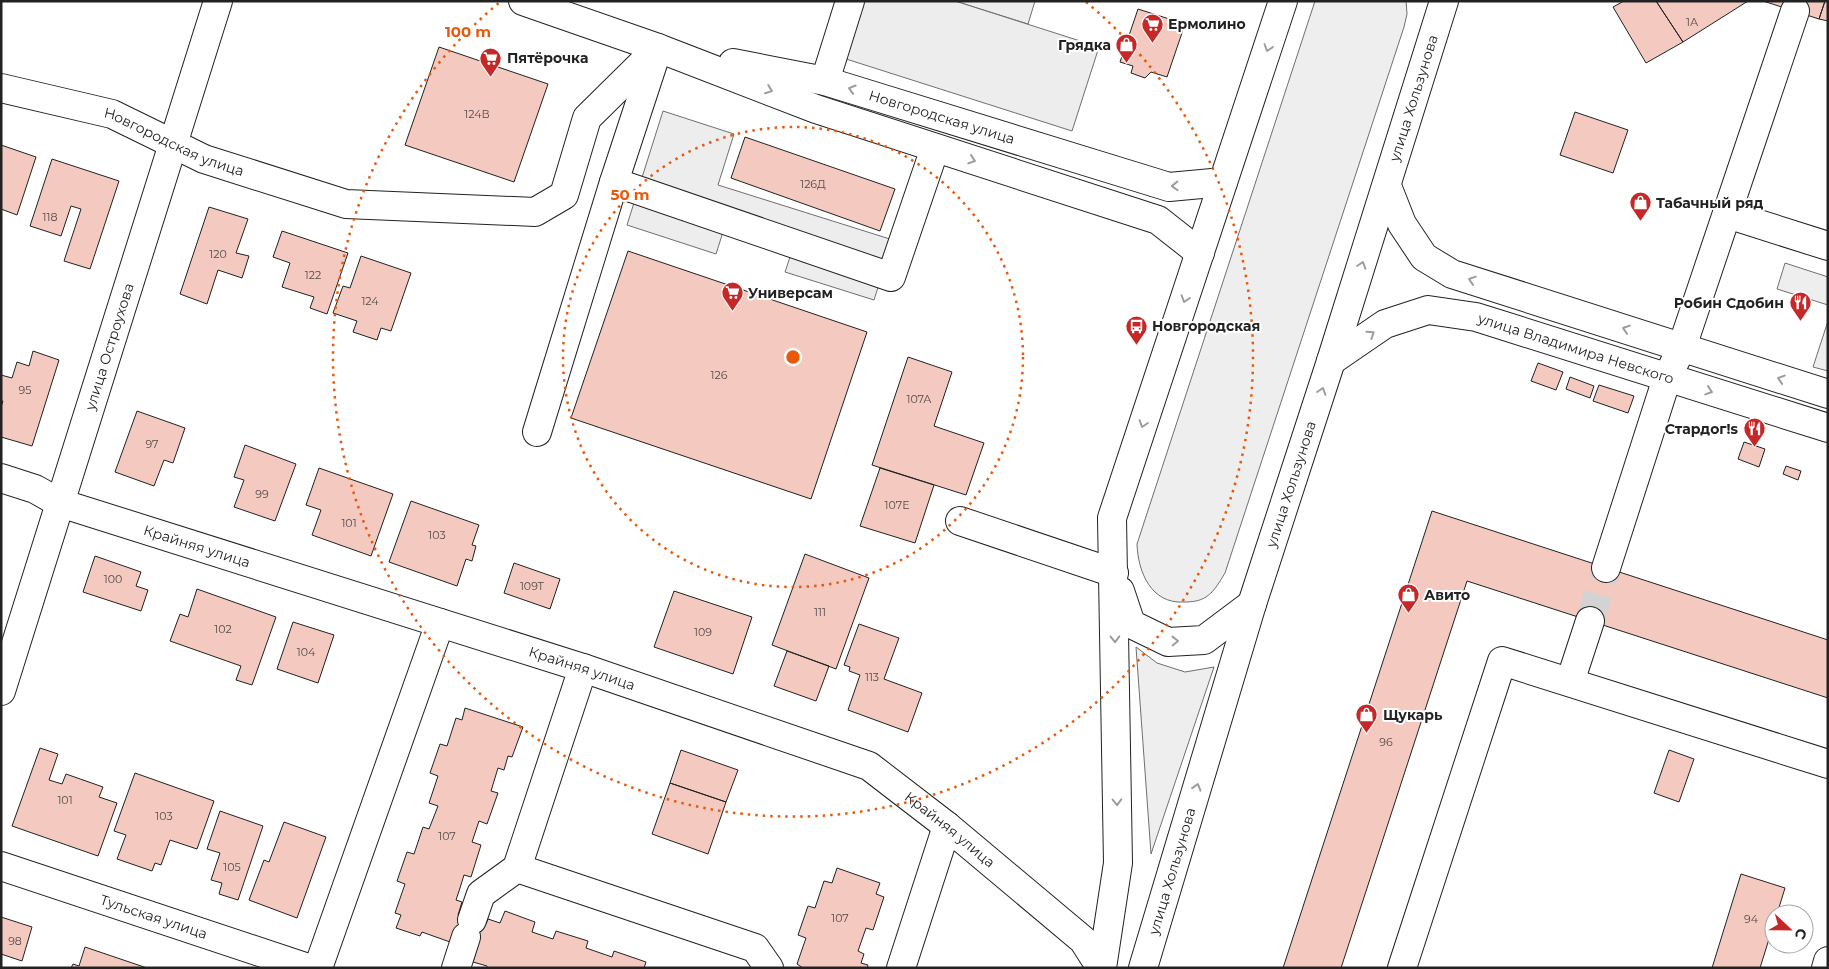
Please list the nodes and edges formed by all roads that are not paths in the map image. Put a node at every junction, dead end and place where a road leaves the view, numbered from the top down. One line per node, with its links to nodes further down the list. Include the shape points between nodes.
1 (218, 1): 10 (street, улица Остроухова)
2 (523, 1): 7 (street, Новгородская улица)
3 (850, 1): 8 (street)
4 (1283, 1): 13 (street, one-way to 13)
5 (1437, 9): 14 (street, улица Хользунова)
6 (1795, 11): 15 (street)
7 (658, 48): 8 (street, Новгородская улица); 10 (street, Новгородская улица, via 587,118 564,194 535,212 346,204 204,159); 11 (street, Новгородская улица, one-way to 11, via 816,109); 12 (street)
8 (825, 81): 13 (street, Новгородская улица, one-way to 8, via 1169,187)
9 (1, 88): 10 (street, Новгородская улица, via 112,114)
10 (172, 143): 25 (street, улица Остроухова)
11 (935, 148): 12 (street, via 891,277); 17 (street, Новгородская улица, one-way to 17, via 1158,220)
12 (614, 182): 23 (street)
13 (1223, 182): 17 (street)
14 (1387, 186): 18 (street, one-way to 14, via 1452,274 1424,257 1402,224); 19 (street, улица Хользунова, one-way to 14)
15 (1727, 214): 16 (street); 18 (street)
16 (1828, 246)
17 (1200, 253): 28 (street, one-way to 28, via 1112,518)
18 (1682, 347): 20 (street); 21 (street, one-way to 18)
19 (1331, 362): 20 (street, улица Владимира Невского, one-way to 20, via 1385,324 1428,310 1476,317); 29 (street, улица Хользунова, one-way to 19)
20 (1667, 378): 22 (street, улица Владимира Невского, one-way to 22); 27 (street)
21 (1828, 394)
22 (1828, 428)
23 (537, 432)
24 (1, 478): 25 (street, Крайняя улица, via 35,489)
25 (60, 503): 31 (street, Крайняя улица); 34 (street, улица Остроухова)
26 (960, 521): 28 (street)
27 (1606, 568)
28 (1114, 573): 29 (street, one-way to 29, via 1131,624 1168,642 1204,640); 45 (street, one-way to 45, via 1118,863)
29 (1252, 604): 46 (street, улица Хользунова, one-way to 29)
30 (1590, 621): 33 (street)
31 (440, 623): 32 (street, Крайняя улица); 41 (street)
32 (583, 668): 36 (street, Крайняя улица, via 869,766); 38 (street)
33 (1570, 682): 35 (street); 47 (street, via 1502,661)
34 (1, 691)
35 (1828, 764)
36 (947, 826): 44 (street); 45 (street, Крайняя улица, via 1083,940)
37 (1, 866): 40 (street, Тульская улица)
38 (517, 868): 42 (street, via 481,894); 43 (street, via 755,948)
39 (1828, 961): 48 (street)
40 (308, 968)
41 (318, 968)
42 (456, 968)
43 (769, 968)
44 (901, 968)
45 (1102, 968)
46 (1143, 968)
47 (1402, 968)
48 (1826, 968)

